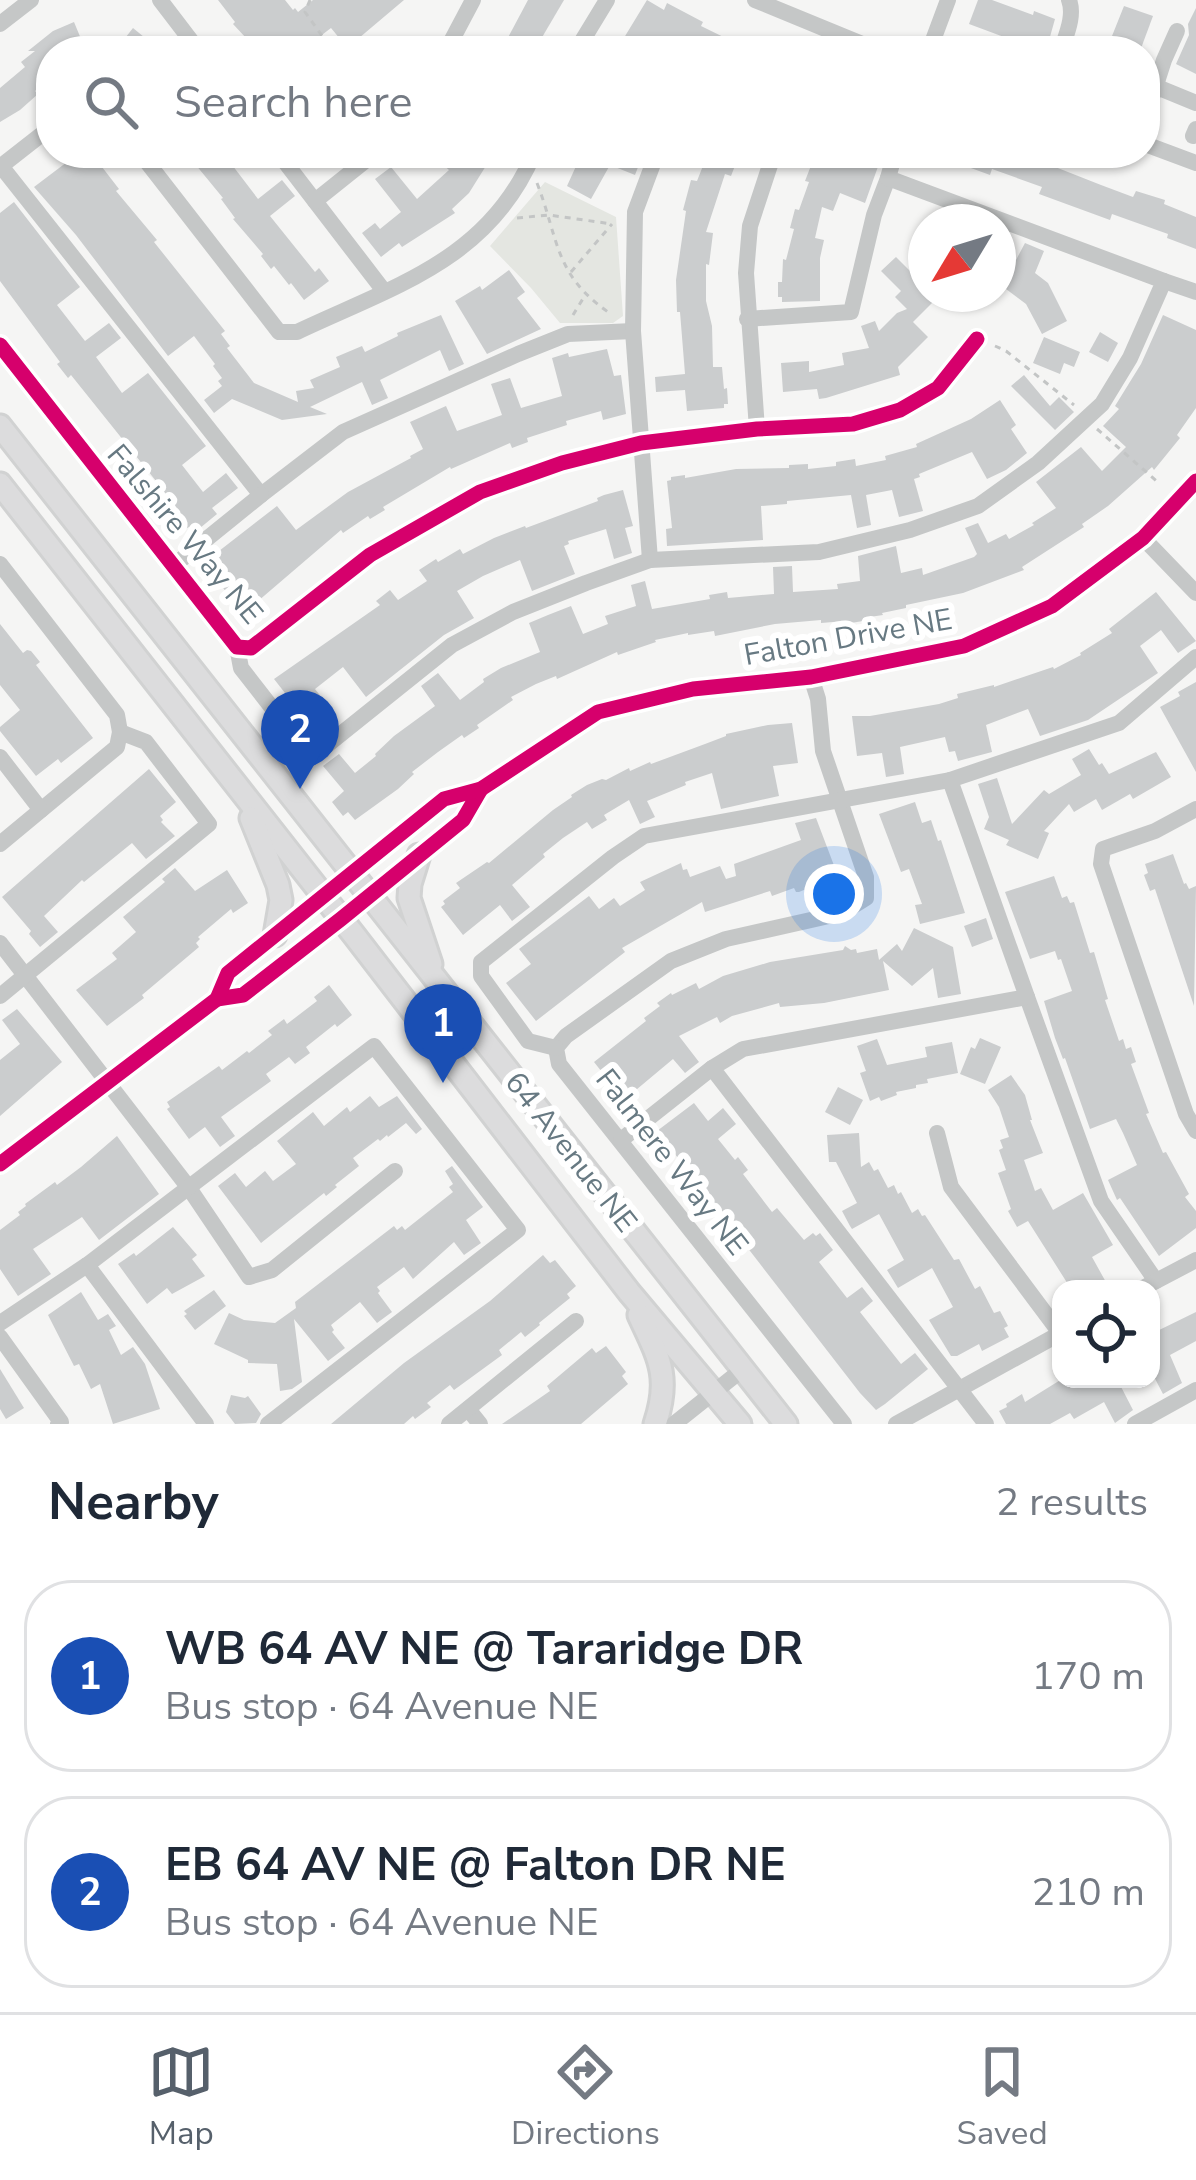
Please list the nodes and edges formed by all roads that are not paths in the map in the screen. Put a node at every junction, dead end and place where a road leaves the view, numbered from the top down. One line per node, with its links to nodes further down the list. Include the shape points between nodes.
1 (31, 0): 8 (street)
2 (160, 0): 11 (street)
3 (473, 0): 12 (street)
4 (607, 0): 13 (street)
5 (754, 0): 9 (street)
6 (948, 0): 16 (street)
7 (1069, 0): 17 (street)
8 (0, 24)
9 (825, 30): 14 (street); 15 (street)
10 (1177, 31): 18 (street)
11 (188, 36)
12 (454, 36)
13 (586, 36)
14 (822, 36)
15 (840, 36)
16 (934, 36)
17 (1066, 36)
18 (1160, 75)
19 (1160, 88): 20 (street)
20 (1196, 103)
21 (36, 139): 24 (street)
22 (1160, 150): 23 (street)
23 (1196, 163)
24 (1, 166): 46 (street)
25 (152, 168): 35 (street, via 279,332 297,332)
26 (290, 168): 33 (street)
27 (356, 168): 33 (street)
28 (527, 168): 35 (street, via 476,238)
29 (651, 168): 38 (street, via 635,212)
30 (769, 168): 37 (street, via 750,226)
31 (891, 168): 32 (street)
32 (888, 178): 34 (street); 37 (street, via 851,312)
33 (315, 201): 35 (street)
34 (1164, 281): 36 (street); 48 (street, via 1102,404 978,506 819,552)
35 (384, 291)
36 (1196, 292)
37 (747, 319): 42 (street)
38 (628, 331): 43 (street); 46 (street, via 568,334 343,432)
39 (977, 339): 42 (street, Falshire Way NE, via 938,388 900,410 853,424)
40 (0, 346): 50 (street, Falshire Way NE)
41 (0, 426): 65 (main road, 64 Avenue NE)
42 (757, 429): 43 (street, Falshire Way NE)
43 (641, 443): 48 (street); 52 (street, Falshire Way NE, via 480,492 370,555 251,648)
44 (1196, 482): 47 (street, Falton Drive NE)
45 (0, 484): 59 (main road, 64 Avenue NE)
46 (261, 495): 50 (street)
47 (1143, 538): 51 (street); 54 (street, Falton Drive NE, via 1052,606 964,646)
48 (650, 560): 52 (street, via 513,612 452,645 311,758 241,668)
49 (0, 564): 55 (street, via 116,715)
50 (172, 567): 52 (street, Falshire Way NE)
51 (1196, 593)
52 (237, 647)
53 (1196, 657): 57 (street, via 1119,723)
54 (811, 676): 58 (street, Falton Drive NE, via 693,689 598,712); 60 (street)
55 (120, 731): 62 (street, via 117,748); 71 (street, via 146,742 209,824)
56 (0, 757): 62 (street)
57 (950, 780): 60 (street); 74 (street)
58 (481, 789): 64 (street, Falton Drive NE, via 463,820); 65 (street, Falton Drive NE, via 444,799)
59 (239, 790): 66 (main road, 64 Avenue NE); 69 (main road, via 278,885)
60 (839, 800): 76 (street, via 866,898 842,913 726,939 671,961); 76 (street, via 644,836 481,962 481,976 528,1041)
61 (1196, 808): 80 (street, via 1103,849 1100,863)
62 (41, 810): 63 (street)
63 (0, 844)
64 (419, 855): 67 (street, Falton Drive NE); 72 (main road, via 409,898)
65 (351, 873): 66 (street, Falton Drive NE); 67 (main road, 64 Avenue NE)
66 (323, 896): 68 (main road, 64 Avenue NE); 69 (street, Falton Drive NE)
67 (368, 896): 68 (street, Falton Drive NE); 72 (main road, 64 Avenue NE)
68 (340, 919): 75 (street, Falton Drive NE, via 243,995); 89 (main road, 64 Avenue NE)
69 (274, 935): 75 (street, Falton Drive NE, via 228,973)
70 (0, 943): 71 (street)
71 (26, 976): 73 (street); 78 (street)
72 (440, 987): 95 (main road, 64 Avenue NE)
73 (0, 996)
74 (1028, 997): 77 (street, via 742,1049); 87 (street, via 1101,1201)
75 (217, 999): 78 (street)
76 (556, 1048): 81 (street, Falmere Way NE, via 559,1064)
77 (712, 1068): 81 (street); 96 (street)
78 (108, 1082): 82 (street); 84 (street)
79 (937, 1132): 91 (street, via 951,1187)
80 (1196, 1132)
81 (621, 1140): 108 (street, Falmere Way NE)
82 (0, 1164)
83 (394, 1171): 84 (street, via 272,1270 249,1277)
84 (189, 1188): 86 (street); 102 (street, via 374,1046 518,1230)
85 (1196, 1260): 88 (street)
86 (87, 1265): 92 (street); 101 (street)
87 (1145, 1280)
88 (1158, 1280)
89 (628, 1292): 98 (main road, 64 Avenue NE); 104 (main road, via 658,1356 664,1399)
90 (576, 1321): 99 (street)
91 (1052, 1321)
92 (0, 1323)
93 (0, 1337): 100 (street)
94 (1052, 1338): 96 (street)
95 (743, 1369): 98 (street); 107 (main road, 64 Avenue NE)
96 (958, 1389): 109 (street); 110 (street)
97 (1196, 1390): 111 (street)
98 (714, 1391): 105 (street); 106 (main road, 64 Avenue NE)
99 (474, 1416): 103 (street)
100 (58, 1424)
101 (206, 1424)
102 (268, 1424)
103 (449, 1424)
104 (655, 1424)
105 (674, 1424)
106 (740, 1424)
107 (786, 1424)
108 (844, 1424)
109 (896, 1424)
110 (986, 1424)
111 (1135, 1424)

